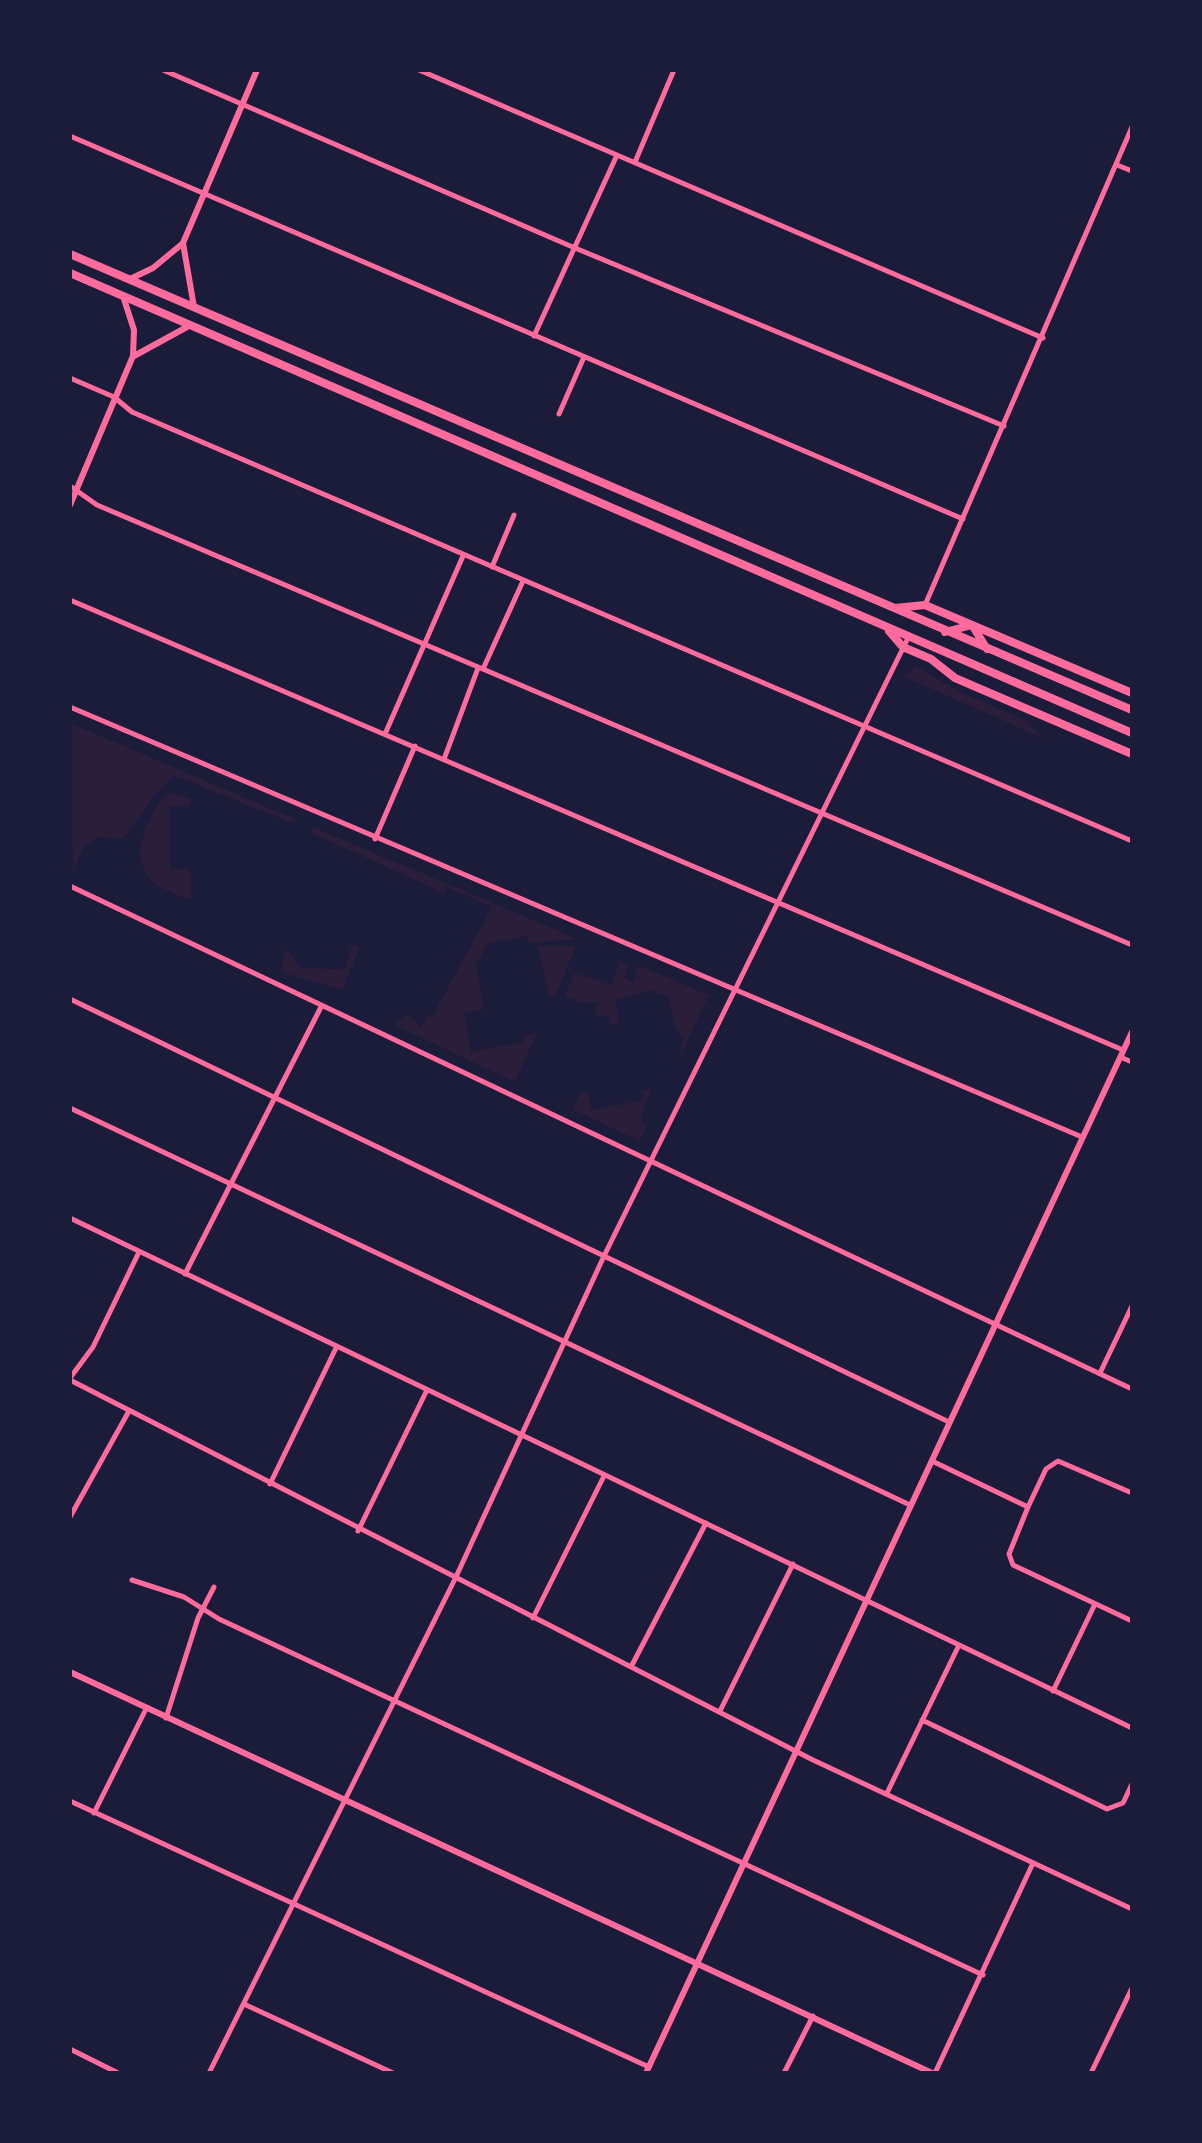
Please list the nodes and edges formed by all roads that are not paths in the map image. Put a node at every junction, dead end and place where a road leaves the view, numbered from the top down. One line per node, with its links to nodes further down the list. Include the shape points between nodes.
1 (163, 70): 5 (street)
2 (257, 70): 5 (street)
3 (419, 70): 8 (street)
4 (674, 70): 9 (street)
5 (243, 102): 12 (street); 14 (street)
6 (1132, 128): 10 (street)
7 (70, 136): 12 (street)
8 (616, 155): 9 (street); 14 (street)
9 (635, 162): 22 (street)
10 (1117, 165): 11 (street); 22 (street)
11 (1132, 171)
12 (204, 193): 13 (street); 21 (street)
13 (183, 243): 17 (street); 19 (street)
14 (574, 248): 21 (street); 28 (street)
15 (70, 254): 17 (main road)
16 (70, 274): 18 (main road)
17 (130, 280): 19 (main road)
18 (124, 300): 20 (main road); 23 (street, via 134,330)
19 (195, 308): 38 (main road)
20 (187, 326): 23 (street); 40 (main road)
21 (534, 336): 24 (street)
22 (1043, 338): 28 (street)
23 (133, 356): 26 (street)
24 (584, 357): 27 (street); 32 (street)
25 (70, 378): 26 (street)
26 (114, 397): 29 (street); 33 (street, via 132,412)
27 (559, 414)
28 (1004, 426): 32 (street)
29 (73, 489): 30 (street); 43 (street)
30 (70, 505)
31 (514, 515): 34 (street)
32 (964, 519): 37 (street)
33 (463, 556): 34 (street); 43 (street)
34 (492, 568): 35 (street)
35 (522, 581): 46 (street); 50 (street)
36 (70, 600): 52 (street)
37 (925, 605): 38 (main road); 39 (main road)
38 (891, 609): 41 (main road)
39 (972, 625): 41 (main road); 45 (main road); 47 (main road)
40 (886, 628): 42 (main road); 44 (main road)
41 (944, 632): 45 (main road)
42 (908, 638): 44 (street); 51 (main road)
43 (424, 644): 46 (street); 52 (street)
44 (903, 648): 50 (street); 54 (main road)
45 (987, 649): 49 (main road)
46 (481, 668): 55 (street); 56 (street)
47 (1132, 693)
48 (70, 707): 57 (street)
49 (1132, 710)
50 (864, 729): 56 (street); 58 (street)
51 (1132, 733)
52 (385, 734): 53 (street)
53 (415, 746): 55 (street); 57 (street)
54 (1132, 754)
55 (444, 758): 60 (street)
56 (821, 813): 60 (street); 61 (street)
57 (375, 839): 62 (street)
58 (1132, 842)
59 (70, 886): 64 (street)
60 (778, 901): 62 (street); 66 (street)
61 (1132, 945)
62 (736, 990): 70 (street); 71 (street)
63 (70, 999): 68 (street)
64 (320, 1006): 68 (street); 71 (street)
65 (1132, 1032): 66 (street)
66 (1122, 1054): 67 (street); 70 (street)
67 (1132, 1062)
68 (276, 1099): 72 (street); 75 (street)
69 (70, 1108): 72 (street)
70 (1082, 1137): 78 (street)
71 (649, 1163): 75 (street); 78 (street)
72 (231, 1187): 76 (street); 79 (street)
73 (70, 1218): 74 (street)
74 (139, 1252): 76 (street); 82 (street)
75 (604, 1256): 79 (street); 86 (street)
76 (185, 1274): 80 (street)
77 (1132, 1306): 81 (street)
78 (995, 1326): 81 (street); 86 (street)
79 (565, 1343): 87 (street); 92 (street)
80 (337, 1346): 84 (street); 90 (street)
81 (1100, 1374): 83 (street)
82 (70, 1379): 85 (street)
83 (1132, 1388)
84 (427, 1390): 87 (street); 96 (street)
85 (129, 1411): 90 (street); 94 (street)
86 (949, 1422): 88 (street)
87 (524, 1438): 89 (street); 99 (street)
88 (932, 1461): 92 (street); 93 (street)
89 (604, 1476): 95 (street); 104 (street)
90 (270, 1484): 96 (street)
91 (1132, 1494): 93 (street, via 1058,1460 1046,1469)
92 (910, 1505): 101 (street)
93 (1028, 1508): 102 (street, via 1010,1560)
94 (70, 1517)
95 (706, 1523): 97 (street); 107 (street)
96 (358, 1530): 99 (street)
97 (793, 1564): 101 (street); 112 (street)
98 (132, 1580): 103 (street)
99 (456, 1580): 104 (street); 110 (street)
100 (214, 1586): 103 (street)
101 (868, 1600): 106 (street); 116 (street)
102 (1095, 1604): 105 (street); 109 (street)
103 (201, 1609): 110 (street); 113 (street)
104 (534, 1618): 107 (street)
105 (1132, 1621)
106 (959, 1645): 109 (street); 114 (street)
107 (631, 1667): 112 (street)
108 (70, 1672): 111 (street)
109 (1053, 1691): 115 (street)
110 (396, 1701): 119 (street); 122 (street)
111 (146, 1708): 113 (street); 121 (street)
112 (720, 1711): 116 (street)
113 (166, 1718): 119 (street)
114 (922, 1720): 117 (street, via 1107,1809 1123,1802); 118 (street)
115 (1132, 1728)
116 (796, 1749): 118 (street); 122 (street)
117 (1132, 1784)
118 (886, 1794): 123 (street)
119 (344, 1800): 124 (street); 126 (street)
120 (70, 1802): 121 (street)
121 (94, 1813): 124 (street)
122 (744, 1862): 126 (street); 127 (street)
123 (1033, 1863): 125 (street); 127 (street)
124 (293, 1905): 129 (street); 132 (street)
125 (1132, 1909)
126 (698, 1962): 130 (street); 132 (street)
127 (983, 1975): 137 (street)
128 (1132, 1988): 138 (street)
129 (245, 2004): 134 (street); 135 (street)
130 (812, 2016): 136 (street); 137 (street)
131 (70, 2049): 133 (street)
132 (648, 2070)
133 (118, 2073)
134 (209, 2073)
135 (392, 2073)
136 (784, 2073)
137 (934, 2073)
138 (1092, 2073)

